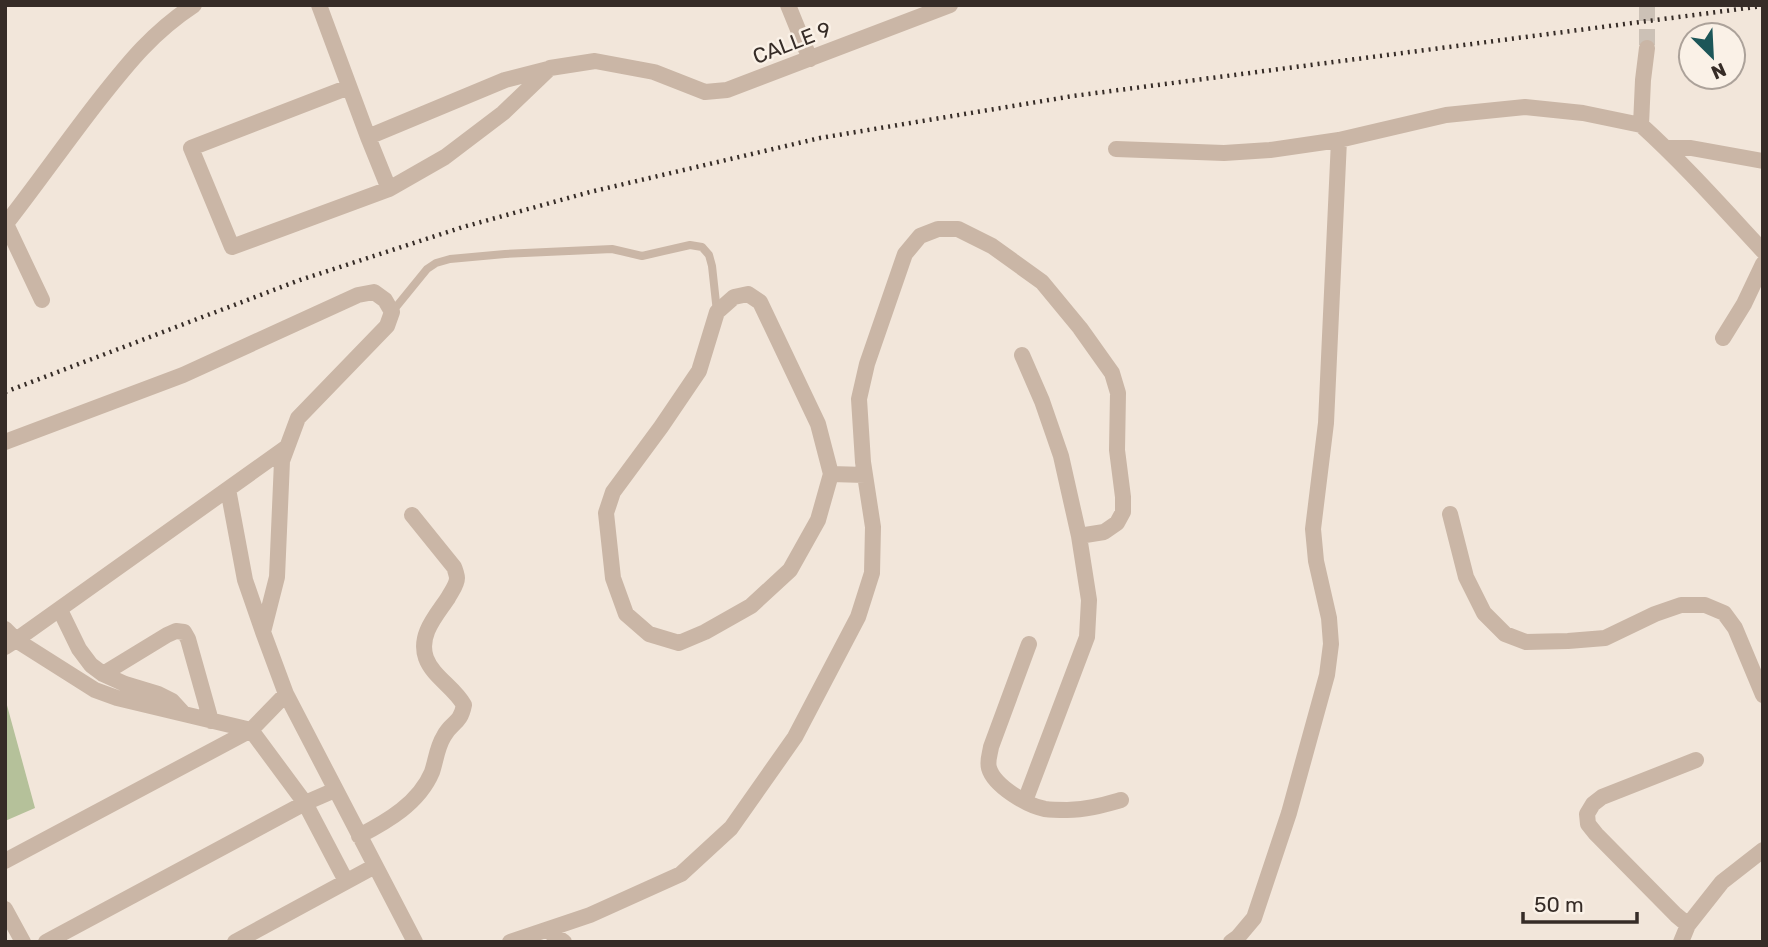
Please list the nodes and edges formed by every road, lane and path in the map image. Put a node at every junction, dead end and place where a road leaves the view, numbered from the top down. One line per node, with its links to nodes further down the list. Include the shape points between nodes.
1 (194, 5): 16 (street, via 152,37 128,63)
2 (319, 5): 8 (street)
3 (788, 5): 6 (street)
4 (950, 5): 6 (street, CALLE 9)
5 (1647, 48): 9 (street)
6 (810, 59): 7 (street, CALLE 9, via 727,90 705,92 654,72 595,61)
7 (550, 68): 10 (street, via 505,80); 15 (street, via 503,113 445,157)
8 (349, 87): 10 (street); 15 (street, via 191,148 232,247)
9 (1641, 125): 11 (street, via 1525,107 1446,115); 12 (street)
10 (368, 137): 15 (street)
11 (1339, 140): 13 (street, via 1224,153); 62 (street, via 1326,423 1313,529 1329,618 1327,676 1254,918)
12 (1666, 148): 14 (street); 17 (street)
13 (1116, 149)
14 (1763, 161)
15 (389, 189)
16 (6, 225): 19 (street)
17 (1763, 251)
18 (1763, 264): 22 (street)
19 (42, 300)
20 (392, 312): 21 (lane, via 427,269 450,259 612,249 642,256 690,245 702,247 709,255); 24 (street, via 374,292 358,295 183,375); 25 (street, via 387,326 298,418)
21 (717, 312): 26 (street, via 734,297 748,294 760,302 818,424); 26 (street, via 699,371 612,492 606,513 613,578 626,614 649,634 679,643 751,606 790,570 818,520)
22 (1723, 338)
23 (1022, 355): 31 (street, via 1061,456)
24 (5, 442)
25 (287, 447): 28 (street); 33 (street, via 282,461 277,577)
26 (831, 474): 27 (street)
27 (865, 475): 31 (street, via 859,399 862,381 905,254 920,236 938,229 958,229 992,246 1042,282 1112,373 1118,393 1123,512 1104,532); 55 (street, via 873,527 872,573 858,617 794,737 755,794 731,828 681,874)
28 (228, 489): 32 (street); 33 (street, via 245,580)
29 (1450, 513): 39 (street, via 1466,577 1485,613 1505,634 1526,642 1605,638 1681,604 1705,605 1724,613 1735,628)
30 (412, 515): 48 (street, via 457,577 425,635 424,647 432,670 458,693 464,705 462,715 440,744 424,786 403,810)
31 (1079, 536): 46 (street, via 1089,600 1087,636)
32 (60, 610): 34 (street); 36 (street, via 79,649)
33 (263, 632): 38 (street)
34 (9, 639): 37 (street)
35 (1028, 644): 46 (street, via 988,761 996,779)
36 (97, 669): 37 (street); 40 (street); 41 (street, via 176,631 184,632)
37 (74, 676): 40 (street, via 117,698)
38 (286, 694): 42 (street); 44 (street)
39 (1763, 695)
40 (145, 697): 41 (street, via 184,715)
41 (211, 721): 42 (street)
42 (251, 730): 47 (street); 50 (street)
43 (1696, 760): 54 (street, via 1602,797 1587,814 1596,834)
44 (335, 790): 47 (street); 48 (street)
45 (1121, 800): 46 (street, via 1069,811)
46 (1025, 802)
47 (305, 803): 52 (street); 57 (street)
48 (359, 836): 51 (street)
49 (1763, 850): 54 (street, via 1722,882)
50 (5, 861)
51 (375, 866): 52 (street); 59 (street)
52 (346, 881): 58 (street)
53 (5, 909): 56 (street)
54 (1688, 925): 63 (street)
55 (547, 930): 60 (street); 61 (street)
56 (23, 942)
57 (46, 942)
58 (235, 942)
59 (415, 942)
60 (510, 942)
61 (564, 942)
62 (1231, 942)
63 (1681, 942)

